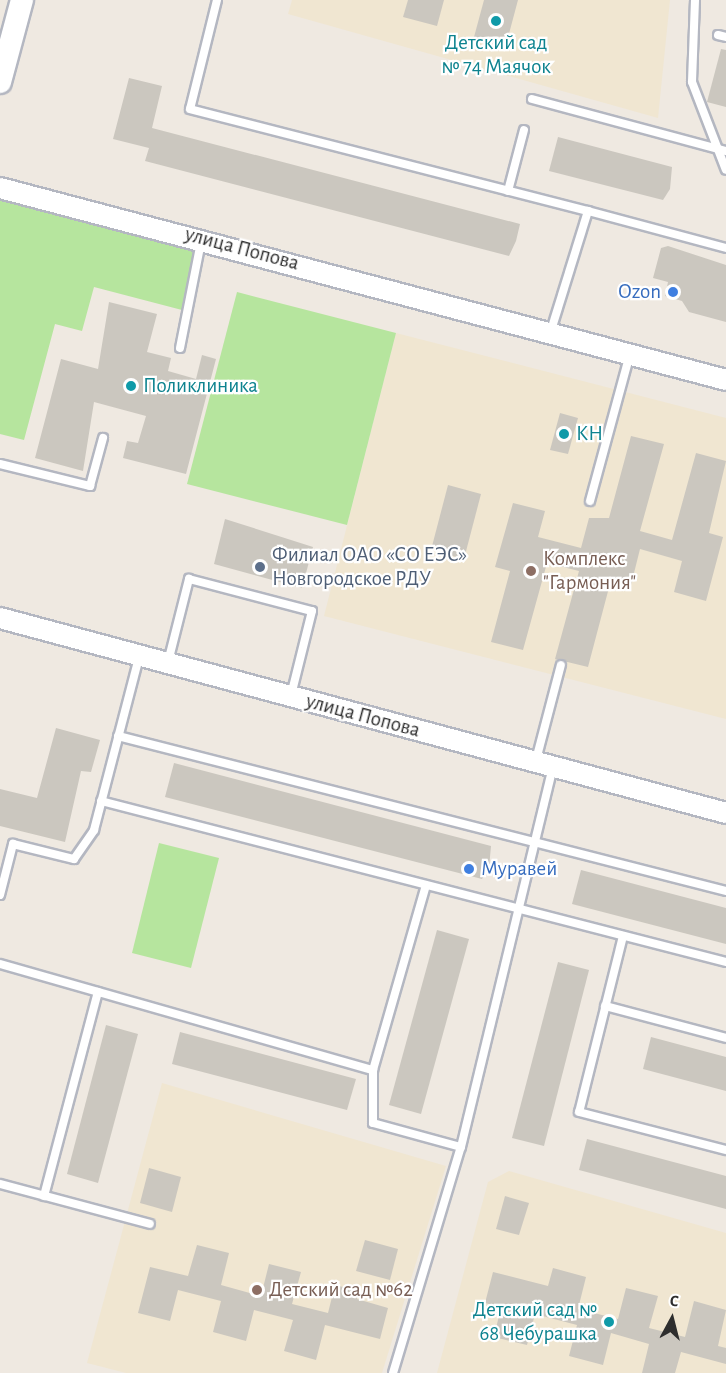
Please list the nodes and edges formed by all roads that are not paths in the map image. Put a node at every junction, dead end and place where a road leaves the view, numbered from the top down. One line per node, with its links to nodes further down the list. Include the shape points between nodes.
1 (22, 0): 4 (main road)
2 (217, 0): 11 (lane, via 190,109)
3 (695, 0): 7 (lane, via 692,82)
4 (0, 82)
5 (532, 99): 7 (lane)
6 (524, 130): 11 (lane)
7 (715, 148): 8 (lane); 9 (lane)
8 (726, 151)
9 (726, 170)
10 (0, 188): 13 (street, улица Попова)
11 (508, 191): 12 (lane)
12 (588, 211): 14 (lane); 15 (lane)
13 (202, 237): 15 (street, улица Попова); 16 (lane)
14 (726, 248)
15 (550, 334): 17 (street, улица Попова)
16 (180, 348)
17 (630, 355): 18 (street, улица Попова); 21 (lane)
18 (726, 380)
19 (103, 438): 20 (lane, via 90,486)
20 (0, 464)
21 (590, 501)
22 (0, 618): 23 (street, улица Попова)
23 (139, 656): 24 (street, улица Попова); 27 (lane)
24 (167, 663): 26 (street, улица Попова); 26 (lane, via 189,579 312,611)
25 (561, 665): 28 (lane)
26 (290, 696): 28 (street, улица Попова)
27 (118, 736): 29 (lane); 31 (lane)
28 (544, 764): 30 (street, улица Попова); 31 (lane)
29 (101, 801): 32 (lane); 34 (lane, via 94,830 74,859 13,844)
30 (726, 813)
31 (535, 843): 33 (lane); 35 (lane)
32 (426, 885): 35 (lane); 42 (lane)
33 (726, 891)
34 (0, 895)
35 (516, 908): 36 (lane); 43 (lane)
36 (623, 936): 37 (lane); 40 (lane)
37 (726, 962)
38 (0, 964): 39 (lane)
39 (98, 992): 42 (lane); 46 (lane)
40 (605, 1006): 41 (lane); 44 (lane, via 579,1112)
41 (726, 1038)
42 (373, 1070): 43 (lane, via 373,1123)
43 (461, 1147): 48 (lane)
44 (726, 1150)
45 (0, 1184): 46 (lane)
46 (44, 1196): 47 (lane)
47 (150, 1224)
48 (393, 1373)

